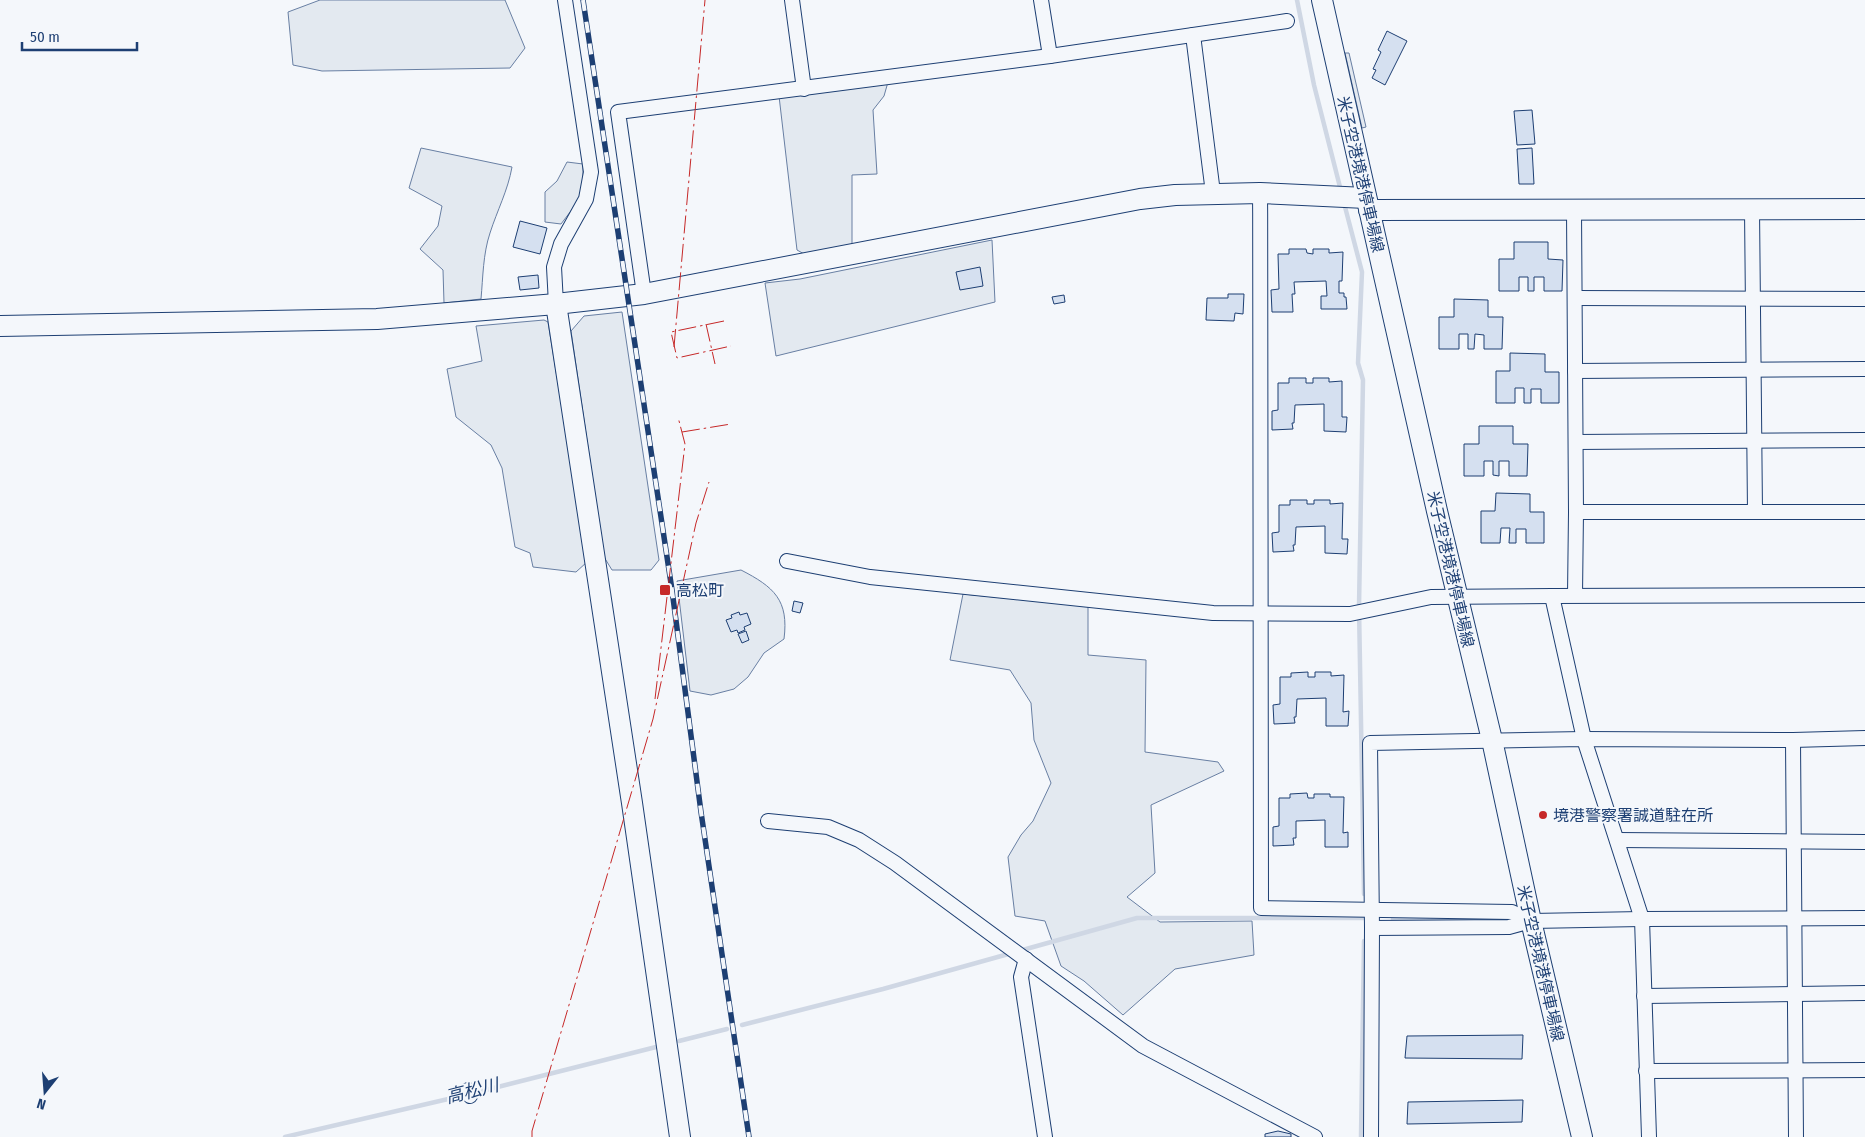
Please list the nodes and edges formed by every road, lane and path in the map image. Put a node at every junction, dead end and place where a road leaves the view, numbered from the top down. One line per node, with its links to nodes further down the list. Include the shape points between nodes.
1 (565, 0): 19 (street, via 591,172 586,199 562,244 554,267)
2 (792, 0): 8 (street)
3 (1041, 0): 7 (street)
4 (1322, 0): 11 (street, 米子空港境港停車場線)
5 (1287, 21): 6 (street)
6 (1193, 35): 7 (street); 9 (street)
7 (1050, 56): 8 (street)
8 (804, 89): 15 (street, via 618,112)
9 (1213, 193): 10 (street); 15 (street, via 1140,199)
10 (1260, 193): 11 (street); 35 (street)
11 (1368, 204): 14 (street); 32 (street, 米子空港境港停車場線)
12 (1752, 209): 13 (street); 14 (street); 17 (street)
13 (1865, 209)
14 (1574, 210): 16 (street)
15 (644, 294): 19 (street)
16 (1574, 298): 17 (street); 23 (street)
17 (1753, 298): 18 (street); 22 (street)
18 (1865, 298)
19 (556, 304): 20 (street, via 377,319); 57 (street)
20 (0, 326)
21 (1865, 369): 22 (street)
22 (1754, 370): 23 (street); 25 (street)
23 (1575, 371): 26 (street)
24 (1865, 440): 25 (street)
25 (1754, 441): 26 (street); 28 (street)
26 (1576, 442): 27 (street)
27 (1576, 512): 28 (street); 34 (street)
28 (1755, 512): 29 (street)
29 (1865, 512)
30 (787, 561): 35 (street, via 870,576 1144,607)
31 (1865, 595): 34 (street)
32 (1458, 596): 33 (street); 35 (street, via 1431,597 1350,614); 38 (street, 米子空港境港停車場線)
33 (1552, 596): 34 (street); 37 (street)
34 (1575, 596)
35 (1260, 613): 44 (street, via 1261,908)
36 (1865, 738): 39 (street)
37 (1584, 739): 38 (street); 39 (street); 41 (street)
38 (1492, 740): 44 (street, via 1370,744); 48 (street, 米子空港境港停車場線)
39 (1793, 740): 42 (street)
40 (768, 821): 50 (street, via 828,826 860,840)
41 (1617, 840): 42 (street); 47 (street)
42 (1794, 841): 43 (street); 45 (street)
43 (1865, 842)
44 (1371, 910): 48 (street, via 1512,912); 49 (street)
45 (1795, 918): 46 (street); 47 (street); 52 (street)
46 (1865, 918)
47 (1642, 919): 48 (street); 53 (street)
48 (1531, 921): 49 (street, via 1509,928); 61 (street, 米子空港境港停車場線)
49 (1372, 928): 60 (street)
50 (1026, 959): 58 (street, via 1021,977); 59 (street, via 1143,1046)
51 (1865, 992): 52 (street)
52 (1795, 993): 53 (street); 55 (street)
53 (1644, 996): 56 (street)
54 (1865, 1070): 55 (street)
55 (1795, 1071): 56 (street); 63 (street)
56 (1646, 1072): 62 (street)
57 (680, 1137)
58 (1045, 1137)
59 (1315, 1137)
60 (1371, 1137)
61 (1582, 1137)
62 (1648, 1137)
63 (1796, 1137)

